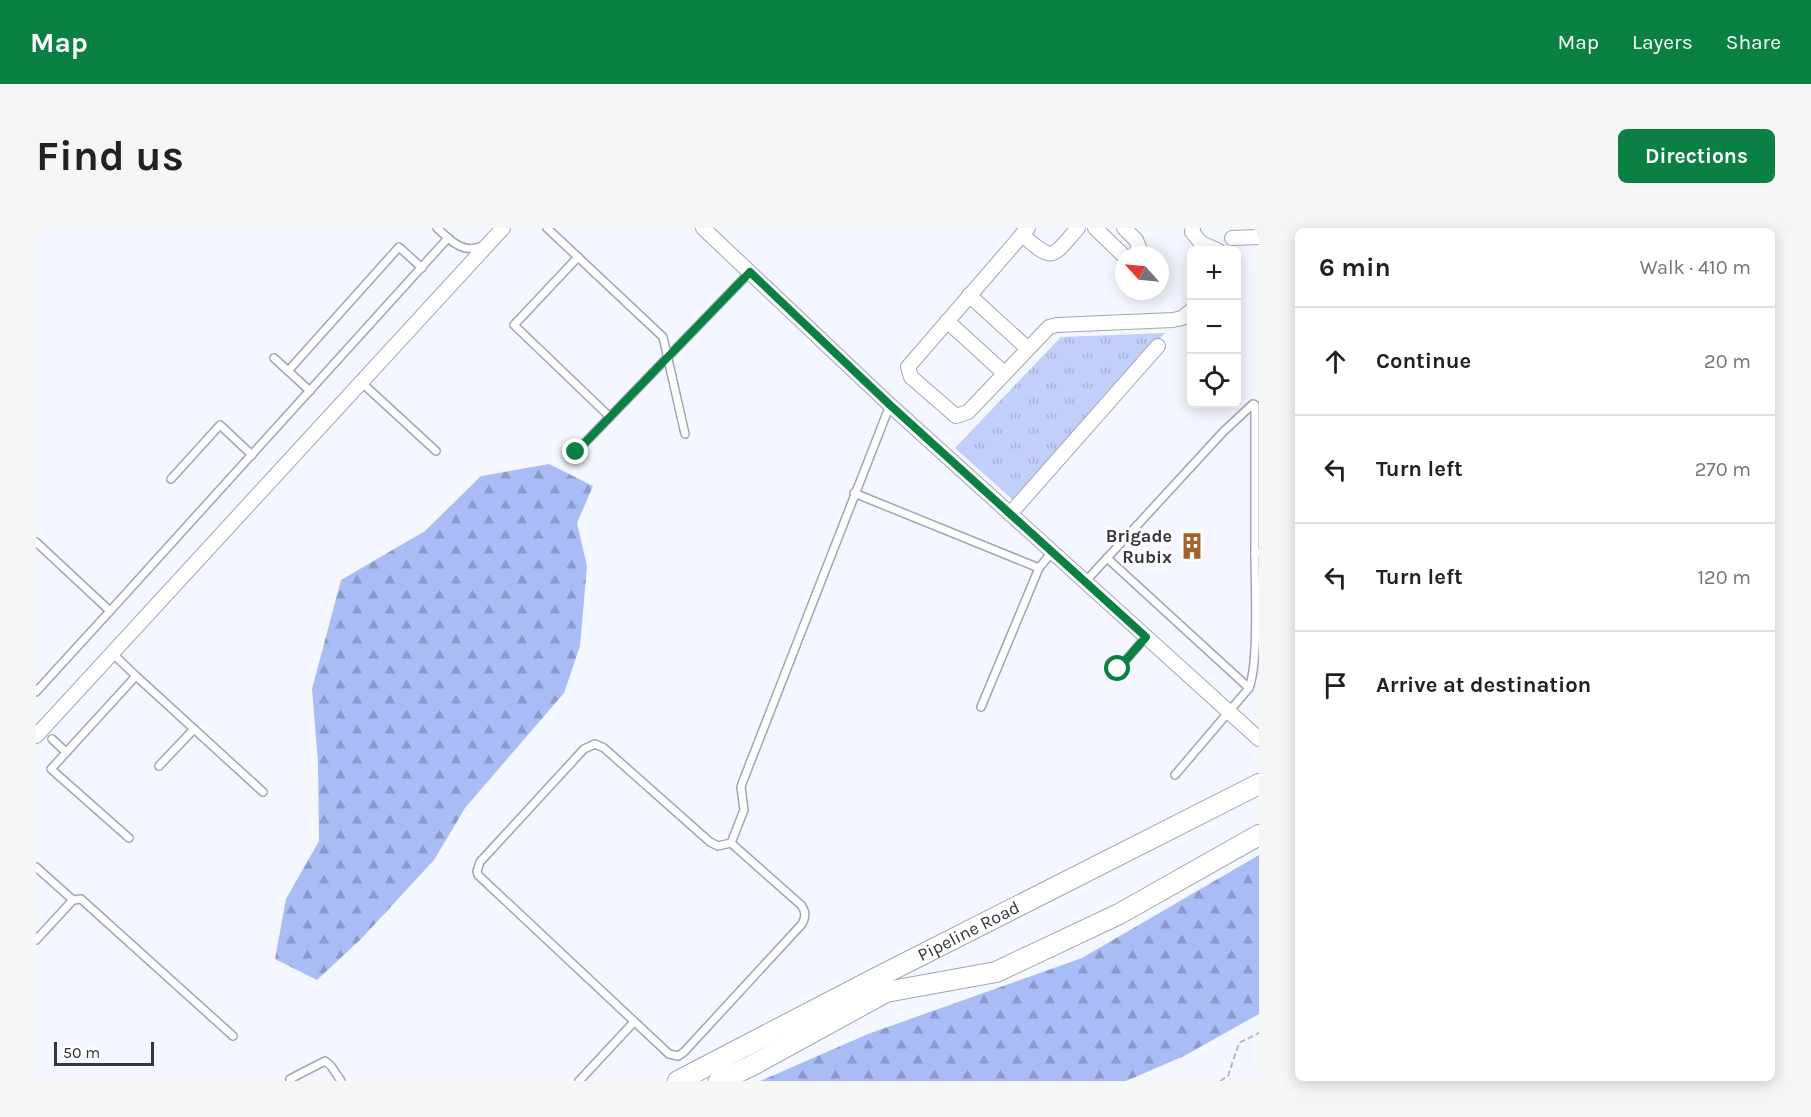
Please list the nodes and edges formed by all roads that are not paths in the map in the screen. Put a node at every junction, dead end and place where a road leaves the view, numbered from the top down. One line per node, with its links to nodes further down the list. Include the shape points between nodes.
1 (437, 228): 11 (lane)
2 (503, 228): 13 (street)
3 (547, 228): 17 (lane)
4 (703, 228): 19 (street)
5 (1078, 228): 9 (street, via 1052,254 1042,252)
6 (1095, 228): 16 (street)
7 (1124, 228): 14 (street)
8 (1193, 228): 15 (street, via 1200,243)
9 (1025, 231): 20 (street)
10 (1259, 237): 12 (street)
11 (448, 238): 13 (lane, via 470,249); 18 (lane)
12 (1232, 239)
13 (489, 242): 29 (street)
14 (1139, 246)
15 (1207, 246)
16 (1115, 247)
17 (578, 257): 25 (lane, via 663,337); 32 (lane, via 514,325)
18 (422, 268): 27 (lane, via 399,247); 30 (lane)
19 (750, 272): 25 (lane); 31 (street)
20 (969, 295): 22 (street); 24 (street)
21 (1187, 313): 24 (street, via 1173,320 1057,325 1042,332)
22 (946, 321): 28 (street); 28 (street, via 911,361 911,378 956,416 968,412)
23 (1158, 346): 40 (street)
24 (1027, 348): 28 (street)
25 (668, 357): 32 (lane); 33 (lane)
26 (274, 358): 27 (lane)
27 (288, 371): 30 (lane)
28 (1004, 373)
29 (361, 382): 34 (lane); 49 (street)
30 (310, 391): 36 (lane)
31 (890, 405): 38 (lane); 40 (street)
32 (610, 417): 35 (lane)
33 (685, 435)
34 (436, 451)
35 (576, 452)
36 (252, 455): 37 (lane, via 220,425); 47 (lane)
37 (171, 479)
38 (854, 494): 45 (lane); 67 (lane, via 743,781 744,810)
39 (1257, 513): 43 (lane); 44 (lane, via 1252,404)
40 (1010, 514): 42 (street)
41 (36, 542): 47 (lane)
42 (1052, 552): 45 (lane); 46 (street)
43 (1257, 553): 52 (lane, via 1257,648)
44 (1107, 558): 46 (lane); 52 (lane)
45 (1039, 568): 54 (lane)
46 (1085, 582): 48 (street)
47 (110, 611): 53 (lane)
48 (1146, 637): 50 (lane); 55 (street)
49 (111, 653): 51 (lane); 57 (street)
50 (1118, 669)
51 (136, 676): 56 (lane); 60 (lane)
52 (1250, 688): 55 (lane)
53 (36, 692)
54 (981, 707)
55 (1229, 712): 59 (street); 62 (lane)
56 (194, 729): 61 (lane); 64 (lane)
57 (36, 736)
58 (52, 739): 60 (lane)
59 (1259, 739)
60 (66, 752): 66 (lane, via 51,769)
61 (159, 766)
62 (1175, 775)
63 (1259, 784): 76 (main road, Pipeline Road)
64 (263, 792)
65 (1259, 835): 77 (main road, Pipeline Road, via 1119,914 996,972 886,992)
66 (129, 838)
67 (731, 843): 71 (lane, via 801,905 805,917 802,924 684,1053 669,1054); 71 (lane, via 718,846 710,842 595,744 584,749 478,866 481,879)
68 (36, 867): 69 (lane)
69 (73, 900): 70 (lane); 72 (lane, via 81,899)
70 (36, 940)
71 (634, 1022): 75 (lane)
72 (233, 1036)
73 (290, 1079): 74 (lane, via 325,1061)
74 (341, 1081)
75 (579, 1081)
76 (678, 1081)
77 (719, 1081)

